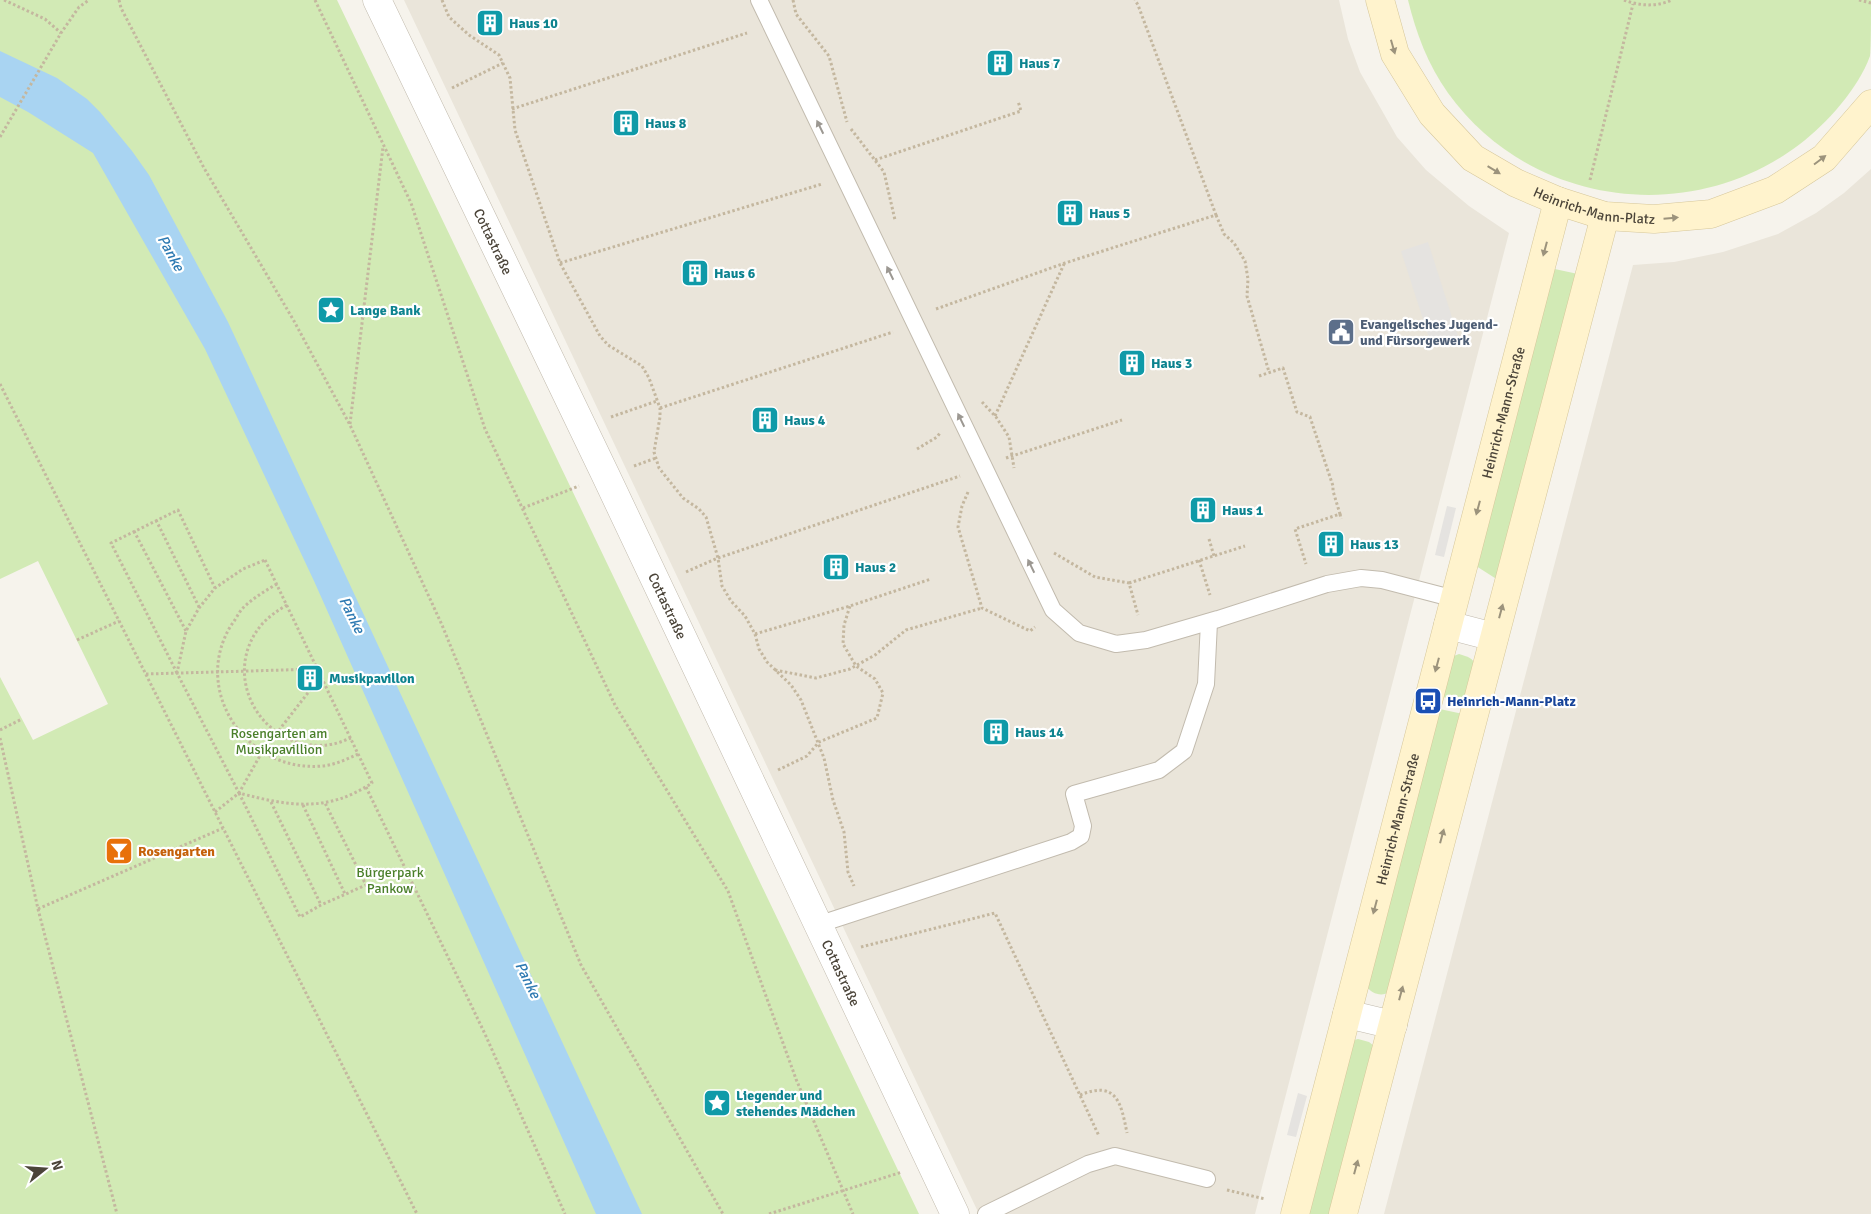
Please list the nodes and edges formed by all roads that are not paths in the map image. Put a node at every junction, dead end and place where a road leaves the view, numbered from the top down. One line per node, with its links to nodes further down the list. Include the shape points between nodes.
1 (377, 0): 10 (street, Cottastraße, via 583,427)
2 (759, 0): 7 (lane, one-way to 2, via 1146,640 1116,644 1079,633 1053,610)
3 (1380, 0): 5 (main road, Heinrich-Mann-Platz, one-way to 5, via 1395,54 1432,114 1473,158 1516,183)
4 (1871, 104): 5 (main road, Heinrich-Mann-Platz, one-way to 4, via 1654,219 1710,214 1775,190 1824,158)
5 (1582, 209): 6 (main road, Heinrich-Mann-Straße, one-way to 6); 9 (main road, one-way to 5)
6 (1455, 599): 7 (lane, via 1382,580 1360,578 1314,588); 8 (main road, Heinrich-Mann-Straße)
7 (1213, 621): 10 (lane, via 1206,684 1184,751 1159,770 1074,794 1083,826 1081,836)
8 (1448, 625): 9 (street); 11 (main road, Heinrich-Mann-Straße, one-way to 11)
9 (1494, 637): 12 (main road, one-way to 9)
10 (817, 925): 14 (street, Cottastraße)
11 (1347, 1014): 12 (street); 16 (main road, Heinrich-Mann-Straße)
12 (1393, 1025): 17 (main road, one-way to 12)
13 (1207, 1179): 15 (lane, via 1115,1156 1088,1164)
14 (955, 1214)
15 (986, 1214)
16 (1295, 1214)
17 (1343, 1214)

